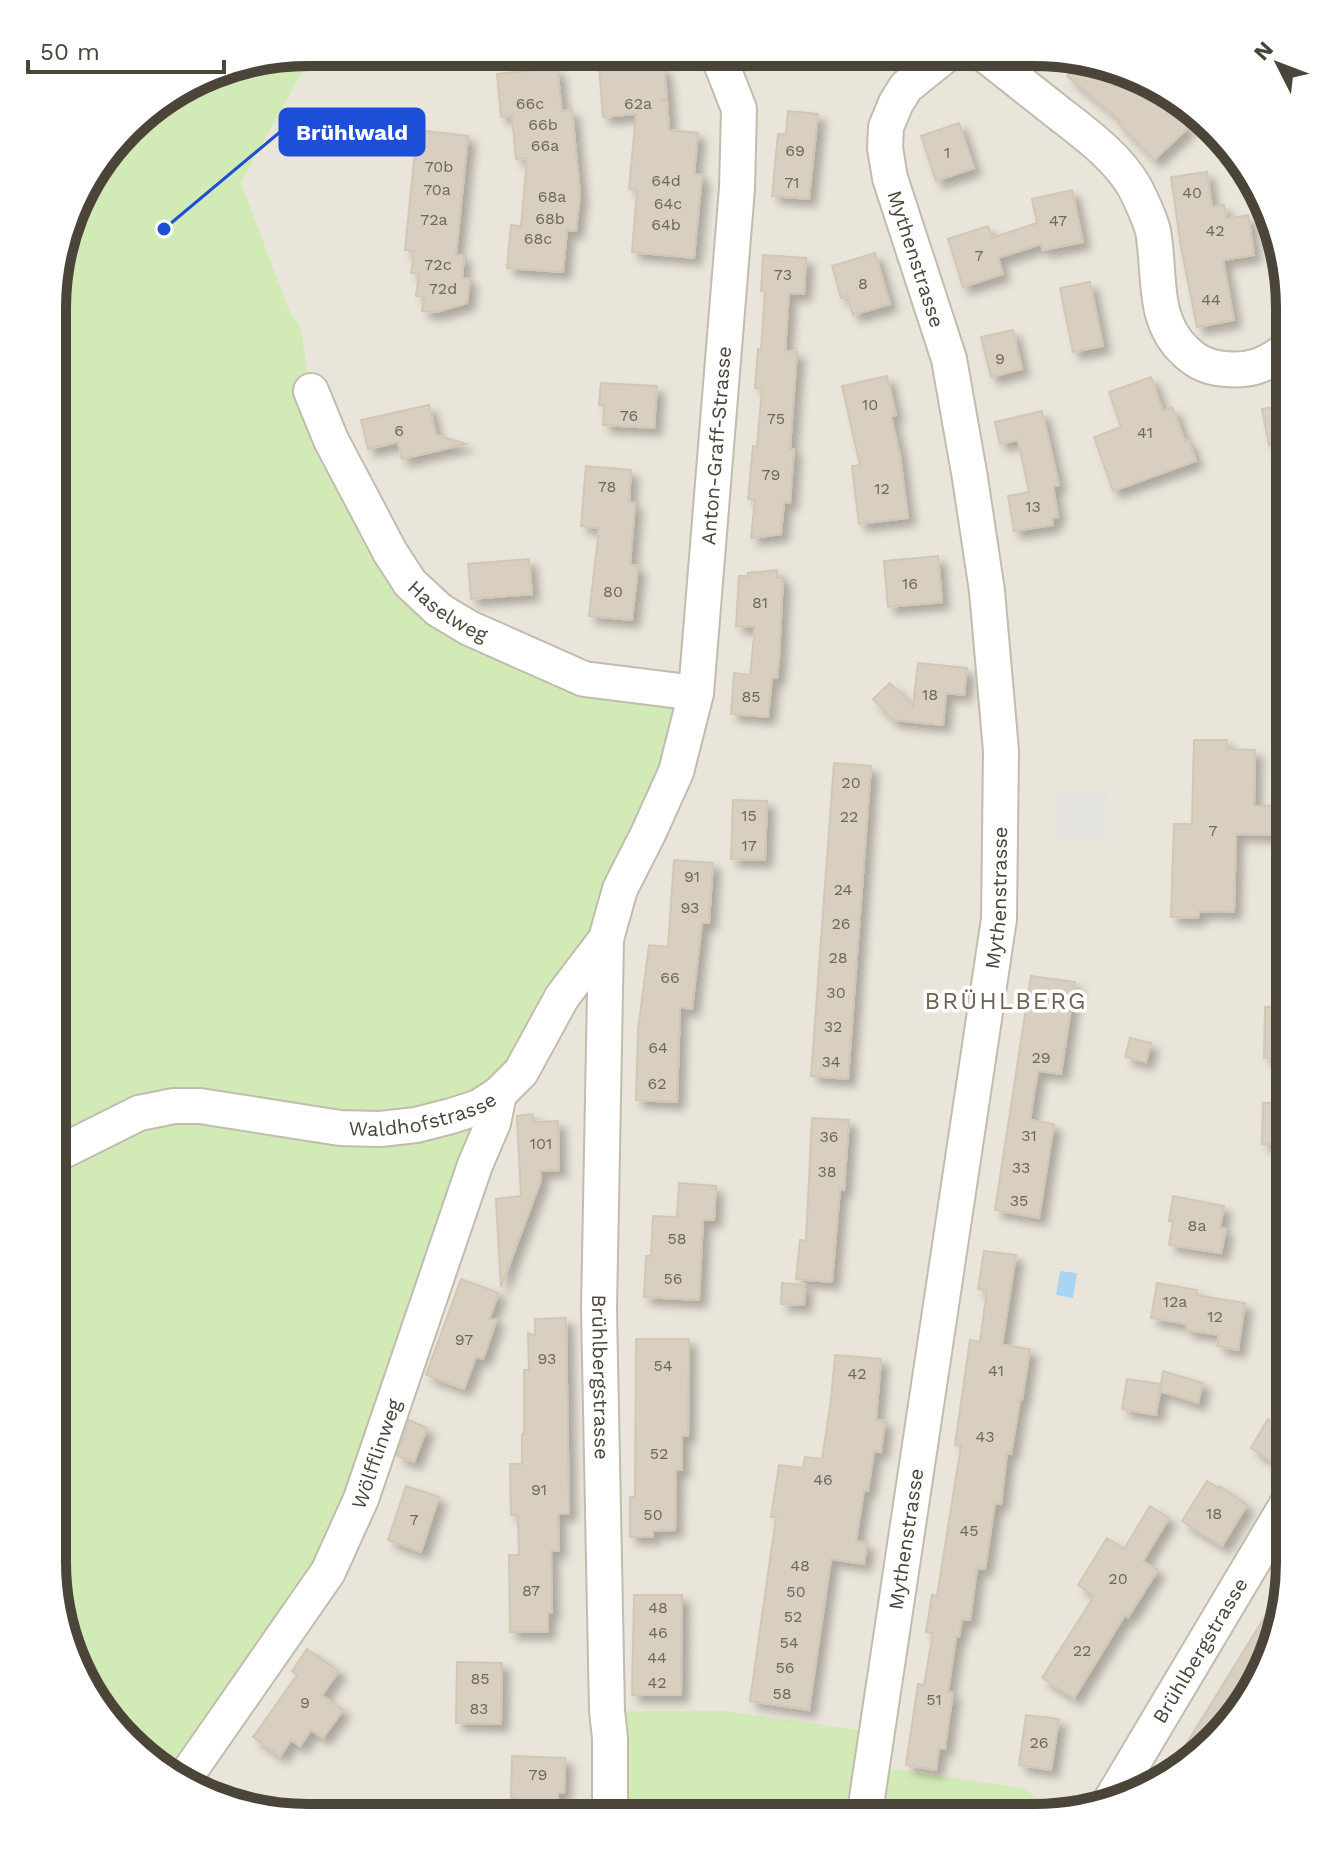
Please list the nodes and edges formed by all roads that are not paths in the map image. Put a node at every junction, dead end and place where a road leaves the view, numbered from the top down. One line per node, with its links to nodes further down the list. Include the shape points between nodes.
1 (722, 66): 6 (street, Anton-Graff-Strasse, via 739,109 737,188)
2 (932, 66): 15 (street, Mythenstrasse, via 906,87 896,103 886,127 885,148 949,359 987,591 1001,751 999,919)
3 (999, 66): 4 (street, via 1102,147 1134,186 1153,229 1164,321 1174,341 1211,367 1249,369)
4 (1276, 359)
5 (311, 391): 6 (street, Haselweg, via 390,552 410,583 439,610 584,679)
6 (696, 693): 7 (street, Anton-Graff-Strasse, via 676,772)
7 (648, 834): 8 (street, Waldhofstrasse, via 620,889)
8 (606, 939): 9 (street, Waldhofstrasse, via 562,997 521,1072); 14 (street, Brühlbergstrasse, via 599,1309)
9 (499, 1094): 10 (street, Waldhofstrasse, via 451,1116 380,1129 174,1106 139,1113); 12 (street, Wölfflinweg, via 345,1537 307,1605)
10 (66, 1150)
11 (1275, 1524): 13 (street, Brühlbergstrasse)
12 (188, 1773)
13 (1118, 1789)
14 (610, 1804)
15 (866, 1804)

